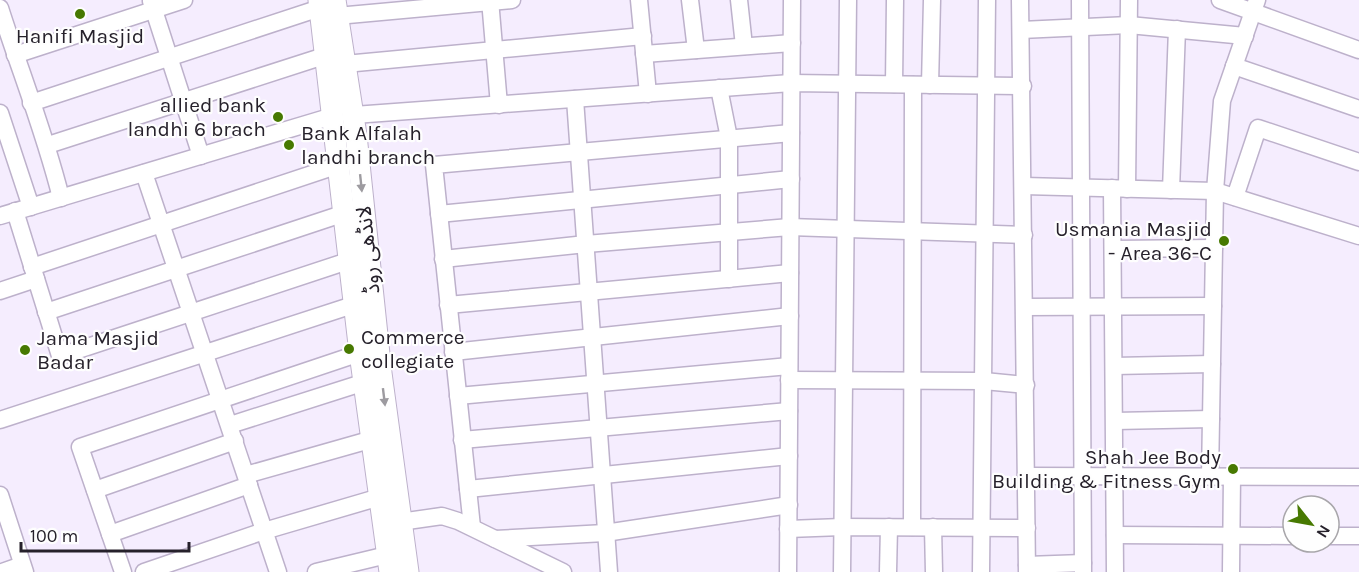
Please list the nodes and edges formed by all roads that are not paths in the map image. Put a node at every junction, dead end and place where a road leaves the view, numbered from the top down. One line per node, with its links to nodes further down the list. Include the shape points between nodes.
1 (184, 0): 16 (street)
2 (512, 0): 15 (street)
3 (639, 0): 24 (street)
4 (690, 0): 30 (street)
5 (739, 0): 27 (street)
6 (792, 0): 26 (street)
7 (848, 0): 38 (street)
8 (895, 0): 39 (street)
9 (932, 0): 41 (street)
10 (987, 0): 42 (street)
11 (1020, 0): 23 (street)
12 (1080, 0): 21 (street)
13 (1129, 0): 20 (street)
14 (1221, 0): 18 (street)
15 (490, 1): 17 (street); 29 (street)
16 (152, 5): 28 (street); 34 (street)
17 (328, 6): 33 (main road, لانڈھی روڈ); 34 (street); 35 (main road, لانڈھی روڈ)
18 (1255, 6): 25 (street); 31 (street)
19 (0, 8): 28 (street)
20 (1129, 25): 21 (street); 22 (street); 65 (street)
21 (1080, 28): 23 (street); 64 (street)
22 (1177, 29): 25 (street); 66 (street)
23 (1021, 30): 43 (street)
24 (643, 36): 29 (street); 32 (street)
25 (1245, 36): 36 (street)
26 (792, 43): 27 (street); 37 (street)
27 (744, 46): 30 (street)
28 (9, 49): 48 (street)
29 (494, 50): 35 (street); 49 (street)
30 (696, 50): 32 (street)
31 (1359, 50)
32 (644, 54): 45 (street)
33 (324, 56): 47 (street); 52 (main road, لانڈھی روڈ)
34 (169, 58): 47 (street); 48 (street)
35 (345, 64): 52 (main road, لانڈھی روڈ)
36 (1234, 66): 50 (street); 67 (street, via 1222,101)
37 (791, 83): 38 (street); 44 (street); 53 (street)
38 (846, 84): 39 (street); 76 (street)
39 (894, 84): 40 (street)
40 (913, 85): 41 (street); 78 (street)
41 (930, 85): 42 (street)
42 (986, 85): 43 (street); 79 (street)
43 (1023, 86): 63 (street)
44 (719, 88): 45 (street); 54 (street)
45 (648, 94): 46 (street)
46 (575, 99): 49 (street); 56 (street)
47 (183, 100): 55 (street); 57 (street)
48 (31, 103): 55 (street)
49 (499, 105): 52 (street)
50 (1359, 108)
51 (0, 113): 71 (street)
52 (344, 118): 57 (street); 59 (main road, لانڈھی روڈ); 140 (main road, لانڈھی روڈ, one-way to 140)
53 (791, 134): 54 (street); 61 (street)
54 (729, 138): 56 (street); 62 (street)
55 (48, 145): 69 (street)
56 (579, 153): 70 (street); 73 (street, via 434,165)
57 (201, 156): 60 (street)
58 (1359, 162): 68 (street, via 1258,128)
59 (339, 165): 72 (main road, لانڈھی روڈ); 74 (street)
60 (144, 173): 69 (street); 74 (street)
61 (791, 178): 62 (street); 75 (street)
62 (728, 185): 70 (street); 77 (street)
63 (1024, 186): 64 (street); 80 (street)
64 (1080, 187): 65 (street); 95 (street)
65 (1120, 188): 66 (street); 84 (street)
66 (1171, 190): 67 (street)
67 (1215, 190): 68 (street); 83 (street)
68 (1235, 197): 81 (street)
69 (61, 198): 71 (street)
70 (583, 198): 73 (street); 82 (street)
71 (15, 211): 88 (street)
72 (345, 213): 86 (main road, لانڈھی روڈ); 87 (street)
73 (439, 214): 85 (street)
74 (162, 224): 87 (street); 88 (street)
75 (790, 228): 76 (street); 77 (street); 89 (street)
76 (846, 230): 78 (street); 109 (street)
77 (731, 231): 82 (street); 90 (street)
78 (912, 233): 79 (street); 112 (street)
79 (986, 235): 80 (street); 110 (street)
80 (1024, 235): 97 (street)
81 (1359, 236)
82 (586, 244): 85 (street); 92 (street)
83 (1214, 248): 84 (street); 96 (street)
84 (1113, 249): 98 (street)
85 (443, 259): 94 (street)
86 (351, 260): 93 (main road, لانڈھی روڈ); 100 (street)
87 (177, 269): 99 (street); 100 (street)
88 (34, 273): 91 (street); 99 (street)
89 (790, 273): 90 (street); 101 (street)
90 (729, 279): 92 (street)
91 (0, 291)
92 (588, 291): 94 (street); 102 (street)
93 (356, 304): 104 (street); 105 (main road, لانڈھی روڈ)
94 (448, 305): 103 (street)
95 (1080, 306): 97 (street); 98 (street); 129 (street)
96 (1213, 306): 98 (street); 106 (street)
97 (1025, 308): 114 (street)
98 (1114, 308): 107 (street)
99 (46, 312): 100 (street, via 60,356)
100 (192, 312): 104 (street)
101 (790, 316): 102 (street); 108 (street)
102 (592, 338): 103 (street); 113 (street)
103 (453, 352): 115 (street)
104 (206, 353): 116 (street); 118 (street)
105 (360, 353): 111 (main road, لانڈھی روڈ); 116 (street)
106 (1212, 364): 107 (street); 119 (street)
107 (1114, 366): 120 (street)
108 (789, 373): 109 (street); 113 (street); 117 (street)
109 (844, 379): 112 (street); 142 (street)
110 (984, 381): 112 (street); 114 (street); 146 (street)
111 (365, 382): 121 (street); 123 (main road, لانڈھی روڈ)
112 (912, 382): 144 (street)
113 (595, 384): 115 (street); 122 (street)
114 (1026, 385): 128 (street)
115 (458, 396): 124 (street)
116 (221, 400): 121 (street); 136 (street, via 80,447)
117 (789, 411): 122 (street); 126 (street)
118 (0, 420)
119 (1211, 420): 120 (street); 131 (street)
120 (1115, 421): 130 (street)
121 (230, 425): 125 (street)
122 (599, 430): 124 (street); 127 (street)
123 (373, 439): 134 (street); 138 (main road, لانڈھی روڈ)
124 (462, 440): 135 (street)
125 (235, 441): 134 (street); 136 (street)
126 (789, 456): 127 (street); 139 (street)
127 (601, 474): 135 (street); 150 (street)
128 (1026, 476): 129 (street); 147 (street)
129 (1082, 476): 130 (street); 160 (street)
130 (1116, 476): 131 (street); 152 (street)
131 (1210, 476): 132 (street)
132 (1232, 476): 133 (street); 153 (street)
133 (1359, 477)
134 (248, 480): 149 (street); 151 (street)
135 (468, 489): 141 (street)
136 (95, 490): 151 (street)
137 (0, 495): 161 (street)
138 (380, 497): 149 (street); 158 (main road, لانڈھی روڈ)
139 (789, 505): 148 (street); 150 (street)
140 (400, 522): 141 (street, via 442,516); 168 (main road, لانڈھی روڈ)
141 (472, 527): 157 (street)
142 (842, 527): 143 (street); 148 (street); 172 (street)
143 (889, 527): 144 (street); 173 (street)
144 (912, 527): 145 (street)
145 (933, 527): 146 (street); 174 (street)
146 (980, 528): 147 (street); 175 (street)
147 (1027, 528): 162 (street)
148 (788, 529): 171 (street)
149 (264, 531): 166 (street); 167 (street)
150 (605, 532): 157 (street); 170 (street)
151 (110, 534): 165 (street)
152 (1115, 535): 153 (street); 176 (street)
153 (1232, 535): 154 (street); 177 (street)
154 (1281, 536)
155 (1341, 536): 156 (street)
156 (1359, 537)
157 (495, 539): 159 (street)
158 (389, 563): 163 (street)
159 (534, 565): 169 (street)
160 (1083, 567): 162 (street)
161 (24, 568): 164 (street)
162 (1027, 568)
163 (323, 571)
164 (2, 572)
165 (123, 572)
166 (144, 572)
167 (278, 572)
168 (408, 572)
169 (563, 572)
170 (609, 572)
171 (788, 572)
172 (842, 572)
173 (888, 572)
174 (934, 572)
175 (981, 572)
176 (1115, 572)
177 (1231, 572)

